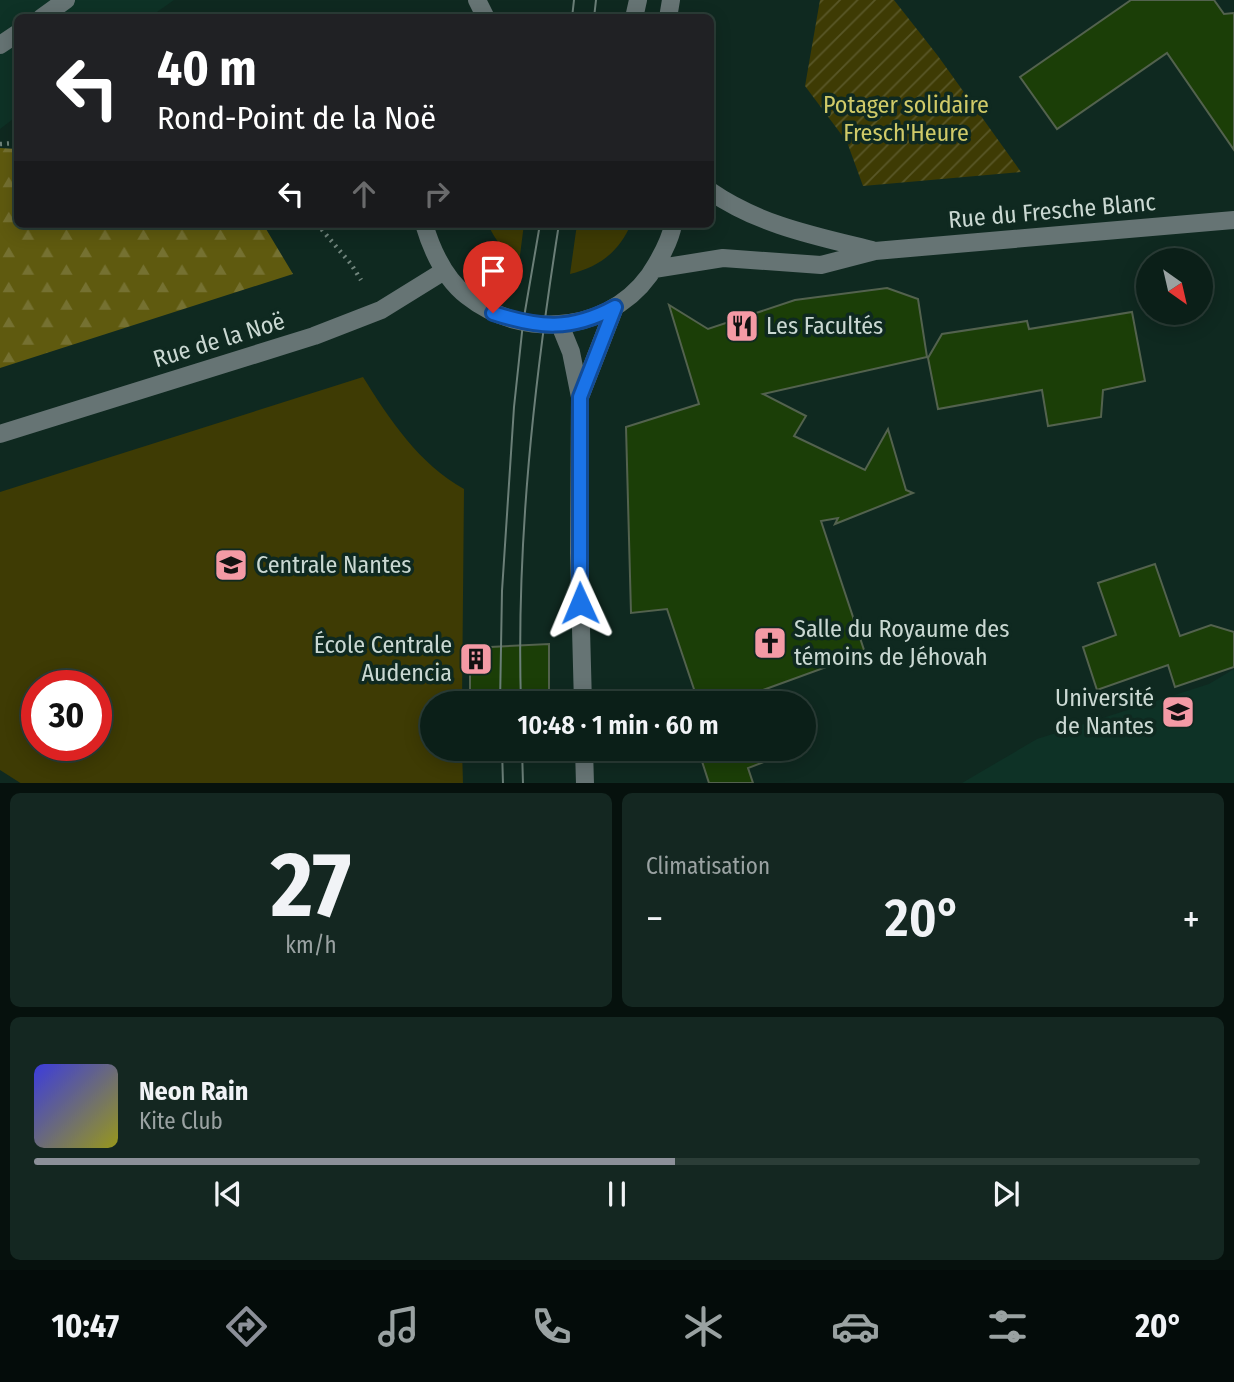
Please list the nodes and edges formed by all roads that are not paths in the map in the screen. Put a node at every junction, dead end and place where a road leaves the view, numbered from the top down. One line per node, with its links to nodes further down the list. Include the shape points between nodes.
1 (66, 0): 2 (street)
2 (46, 14)
3 (714, 194): 7 (street, Rue du Fresche Blanc, via 776,225)
4 (1234, 220): 7 (street, Rue du Fresche Blanc)
5 (425, 228): 9 (street)
6 (672, 228): 8 (street)
7 (875, 251): 8 (street, Rue du Fresche Blanc, via 821,265 723,258)
8 (654, 269): 10 (street)
9 (444, 271): 11 (street, via 466,296 493,313 523,323); 13 (street, Rue de la Noë, via 381,310 314,336)
10 (615, 307): 11 (street); 12 (street)
11 (560, 325): 12 (street)
12 (580, 397): 14 (street)
13 (0, 434)
14 (583, 691)
15 (584, 761): 16 (street)
16 (585, 783)

